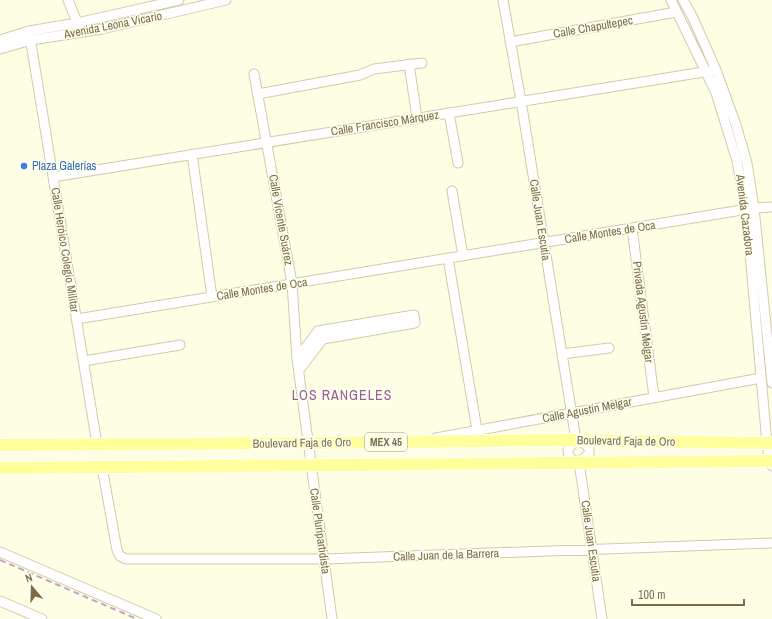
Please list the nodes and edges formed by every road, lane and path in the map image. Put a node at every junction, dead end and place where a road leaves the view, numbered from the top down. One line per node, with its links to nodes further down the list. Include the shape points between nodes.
1 (68, 0): 9 (street)
2 (179, 0): 9 (street, Avenida Leona Vicario)
3 (226, 0): 7 (street, Avenida Leona Vicario)
4 (503, 0): 13 (street, Calle Juan Escutia)
5 (671, 0): 8 (street, Avenida Cazadora)
6 (683, 0): 17 (street, Avenida Cazadora)
7 (200, 3): 10 (street, Avenida Leona Vicario, via 102,29)
8 (676, 12): 13 (street, Calle Chapultepec); 18 (street, Avenida Cazadora)
9 (77, 23): 10 (street); 11 (street, Avenida Leona Vicario)
10 (81, 32): 11 (street, Avenida Leona Vicario)
11 (30, 36): 12 (street, Avenida Leona Vicario); 14 (street, Avenida Leona Vicario); 27 (street, Calle Heróico Colegio Militar)
12 (0, 40)
13 (510, 42): 21 (street, Calle Juan Escutia)
14 (0, 49)
15 (422, 62): 16 (street)
16 (409, 64): 20 (street, via 374,68 360,75); 23 (street)
17 (716, 70): 18 (street, Calle Francisco Márquez); 30 (street, Avenida Cazadora, via 747,163)
18 (706, 72): 21 (street, Calle Francisco Márquez); 30 (street, Avenida Cazadora, via 727,125)
19 (254, 74): 20 (street, Calle Vicente Suárez)
20 (258, 94): 24 (street, Calle Vicente Suárez)
21 (521, 101): 22 (street, Calle Francisco Márquez); 32 (street, Calle Juan Escutia)
22 (449, 113): 23 (street, Calle Francisco Márquez); 26 (street)
23 (417, 118): 24 (street, Calle Francisco Márquez)
24 (267, 142): 25 (street, Calle Francisco Márquez); 35 (street, Calle Vicente Suárez)
25 (192, 154): 27 (street, Calle Francisco Márquez); 36 (street)
26 (458, 164)
27 (53, 177): 37 (street, Calle Heróico Colegio Militar)
28 (452, 191): 33 (street)
29 (772, 207): 30 (street, Calle Montes de Oca)
30 (750, 208): 31 (street, Calle Montes de Oca); 44 (street, Avenida Cazadora); 45 (street, Avenida Cazadora)
31 (632, 228): 32 (street, Calle Montes de Oca); 46 (street, Privada Agustín Melgar)
32 (544, 242): 33 (street, Calle Montes de Oca); 40 (street, Calle Juan Escutia)
33 (462, 256): 34 (street, Calle Montes de Oca)
34 (448, 258): 35 (street, Calle Montes de Oca); 48 (street)
35 (292, 283): 36 (street, Calle Montes de Oca); 41 (street, Calle Vicente Suárez)
36 (212, 297): 37 (street, Calle Montes de Oca)
37 (77, 319): 42 (street, Calle Heróico Colegio Militar)
38 (180, 345): 42 (street)
39 (609, 348): 40 (street)
40 (562, 354): 47 (street, Calle Juan Escutia)
41 (297, 359): 43 (street, Calle Vicente Suárez); 43 (street, via 318,331 363,328 323,339)
42 (84, 361): 53 (street, Calle Heróico Colegio Militar)
43 (299, 370): 51 (street, Calle Vicente Suárez)
44 (761, 378): 46 (street, Calle Agustín Melgar); 52 (street, Avenida Cazadora)
45 (772, 383)
46 (654, 397): 47 (street, Calle Agustín Melgar)
47 (572, 413): 48 (street, Calle Agustín Melgar); 49 (street, Calle Juan Escutia)
48 (477, 430): 50 (street, Calle Agustín Melgar)
49 (576, 440): 50 (main road, Boulevard Faja de Oro / MEX 45); 52 (main road, Boulevard Faja de Oro / MEX 45); 55 (street, via 568,449 568,456); 55 (street, via 589,448 589,454)
50 (413, 442): 51 (main road, Boulevard Faja de Oro / MEX 45)
51 (308, 443): 53 (main road, Boulevard Faja de Oro / MEX 45); 57 (street, Calle Pluripartidista)
52 (770, 443): 56 (street, Avenida Cazadora)
53 (97, 444): 54 (main road, Boulevard Faja de Oro / MEX 45)
54 (0, 445)
55 (580, 462): 56 (main road, Boulevard Faja de Oro / MEX 45); 57 (main road, Boulevard Faja de Oro / MEX 45); 61 (street, Calle Juan Escutia)
56 (771, 463)
57 (311, 466): 58 (main road, Boulevard Faja de Oro / MEX 45); 63 (street, Calle Pluripartidista)
58 (102, 467): 59 (main road, Boulevard Faja de Oro / MEX 45); 63 (street, Calle Juan de la Barrera, via 117,550 120,556 126,559)
59 (0, 468)
60 (772, 543): 61 (street, Calle Juan de la Barrera)
61 (592, 549): 63 (street, Calle Juan de la Barrera); 68 (street, Calle Juan Escutia)
62 (0, 552): 66 (street)
63 (324, 559): 67 (street, Calle Pluripartidista)
64 (0, 601): 65 (street)
65 (42, 619)
66 (156, 619)
67 (332, 619)
68 (602, 619)

